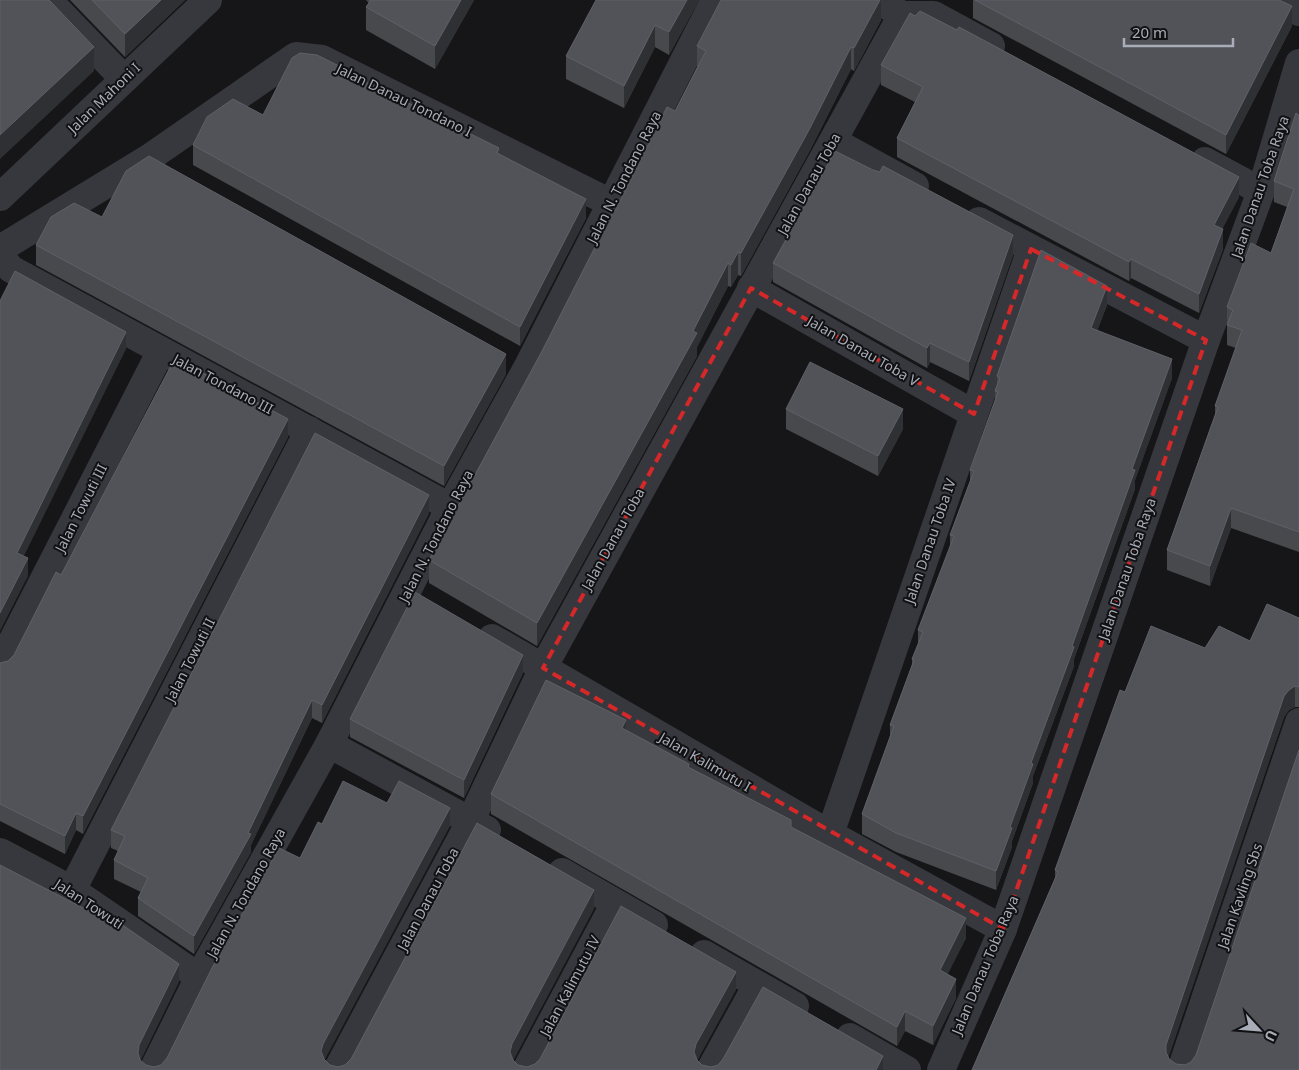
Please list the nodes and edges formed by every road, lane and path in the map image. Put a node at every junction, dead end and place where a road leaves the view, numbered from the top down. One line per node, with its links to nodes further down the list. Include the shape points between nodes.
1 (48, 0): 11 (street)
2 (208, 0): 11 (street, Jalan Mahoni I)
3 (715, 0): 19 (street, Jalan N. Tondano Raya)
4 (878, 0): 8 (street)
5 (1274, 0): 7 (street)
6 (939, 8): 8 (street); 9 (street)
7 (1299, 12)
8 (902, 15): 13 (street, Jalan Danau Toba)
9 (1011, 56)
10 (1299, 63): 12 (street, Jalan Danau Toba Raya)
11 (124, 79): 18 (street, Jalan Mahoni I)
12 (1293, 109): 17 (street, Jalan Danau Toba Raya)
13 (833, 141): 20 (street); 22 (street, Jalan Danau Toba)
14 (1182, 148): 17 (street)
15 (149, 158): 16 (street); 19 (street, Jalan Danau Tondano I, via 296,56 322,59); 21 (street, Jalan Danau Tondano I)
16 (175, 172)
17 (1261, 191): 23 (street, Jalan Danau Toba Raya)
18 (0, 197)
19 (611, 203): 26 (street, Jalan N. Tondano Raya)
20 (1031, 249): 23 (street); 27 (street, Jalan Danau Toba IV)
21 (3, 266): 24 (street, Jalan Tondano III)
22 (751, 288): 27 (street, Jalan Danau Toba V); 32 (street, Jalan Danau Toba)
23 (1206, 340): 42 (street, Jalan Danau Toba Raya)
24 (162, 350): 28 (street, Jalan Tondano III); 31 (street, Jalan Towuti III)
25 (501, 354): 26 (street)
26 (527, 368): 29 (street, Jalan N. Tondano Raya)
27 (974, 414): 36 (street, Jalan Danau Toba IV)
28 (309, 430): 29 (street, Jalan Tondano III); 40 (street, Jalan Towuti II)
29 (450, 506): 34 (street, Jalan N. Tondano Raya, via 418,594)
30 (468, 624): 32 (street, Jalan Kalimutu I)
31 (0, 665)
32 (543, 668): 35 (street, Jalan Danau Toba); 36 (street, Jalan Kalimutu I)
33 (1299, 722): 51 (street, Jalan Kavling Sbs)
34 (329, 744): 35 (street); 43 (street, Jalan N. Tondano Raya)
35 (471, 820): 37 (street); 46 (street, Jalan Danau Toba)
36 (830, 834): 42 (street, Jalan Kalimutu I)
37 (509, 842)
38 (0, 852): 40 (street, Jalan Towuti)
39 (541, 860): 41 (street)
40 (72, 890): 43 (street, Jalan Towuti)
41 (615, 903): 44 (street); 47 (street, Jalan Kalimutu IV)
42 (1003, 928): 50 (street, Jalan Danau Toba Raya)
43 (199, 977): 45 (street, Jalan N. Tondano Raya)
44 (757, 985): 48 (street); 49 (street)
45 (153, 1070)
46 (337, 1070)
47 (526, 1070)
48 (710, 1070)
49 (907, 1070)
50 (941, 1070)
51 (1181, 1070)

